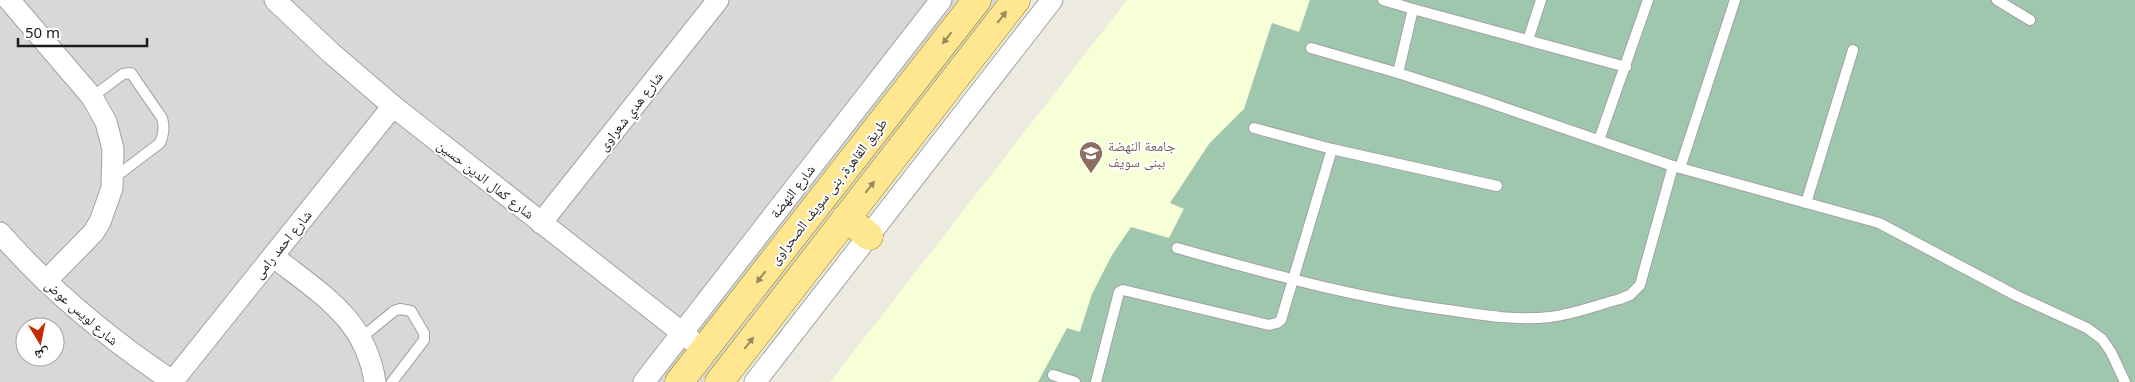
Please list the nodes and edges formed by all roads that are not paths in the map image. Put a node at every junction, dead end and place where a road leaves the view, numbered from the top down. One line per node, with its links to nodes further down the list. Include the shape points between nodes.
1 (9, 0): 20 (street)
2 (275, 0): 21 (street, شارع كمال الدين حسين)
3 (718, 0): 30 (street, شارع هدي شعراوى)
4 (941, 0): 37 (street, شارع النهضة)
5 (977, 0): 39 (main road, طريق القاهرة, بنى سويف الصحراوى, one-way to 39)
6 (1016, 0): 29 (main road, one-way to 6)
7 (1052, 0): 32 (street)
8 (1383, 0): 13 (lane)
9 (1541, 0): 15 (lane)
10 (1648, 0): 18 (lane)
11 (1735, 0): 25 (lane)
12 (1996, 0): 14 (lane)
13 (1413, 9): 15 (lane); 19 (lane)
14 (2030, 20)
15 (1528, 40): 18 (lane)
16 (1311, 48): 19 (lane)
17 (1853, 50): 28 (lane)
18 (1626, 67): 23 (lane)
19 (1398, 73): 23 (lane)
20 (92, 97): 26 (street, via 110,136); 26 (lane, via 123,74 131,74 164,124 160,142)
21 (393, 106): 30 (street, شارع كمال الدين حسين); 34 (street, شارع احمد رامى)
22 (1254, 128): 24 (lane)
23 (1599, 140): 25 (lane)
24 (1332, 149): 27 (lane); 35 (lane)
25 (1677, 167): 28 (lane); 35 (lane, via 1640,285 1620,299 1550,317 1478,315 1392,303)
26 (114, 178): 36 (street, via 105,210 93,233)
27 (1497, 186)
28 (1806, 203): 50 (lane, via 1879,223 2017,296 2087,328 2102,339)
29 (846, 218): 32 (main road); 46 (main road, one-way to 29)
30 (541, 223): 37 (street, شارع كمال الدين حسين)
31 (0, 233): 36 (street, شارع لويس عوض)
32 (869, 236): 47 (street)
33 (1177, 248): 35 (lane)
34 (273, 256): 38 (street, via 342,312); 41 (street, شارع احمد رامى)
35 (1293, 280): 49 (lane, via 1281,320 1269,325 1123,290 1119,292)
36 (46, 281): 41 (street, شارع لويس عوض, via 94,324)
37 (681, 332): 39 (street, شارع كمال الدين حسين); 44 (street, شارع النهضة)
38 (362, 338): 42 (street); 43 (lane, via 394,311 411,311 424,333 424,340)
39 (704, 350): 45 (main road, طريق القاهرة, بنى سويف الصحراوى)
40 (1053, 375): 48 (lane)
41 (172, 382)
42 (375, 382)
43 (392, 382)
44 (644, 382)
45 (679, 382)
46 (719, 382)
47 (755, 382)
48 (1076, 382)
49 (1096, 382)
50 (2125, 382)

